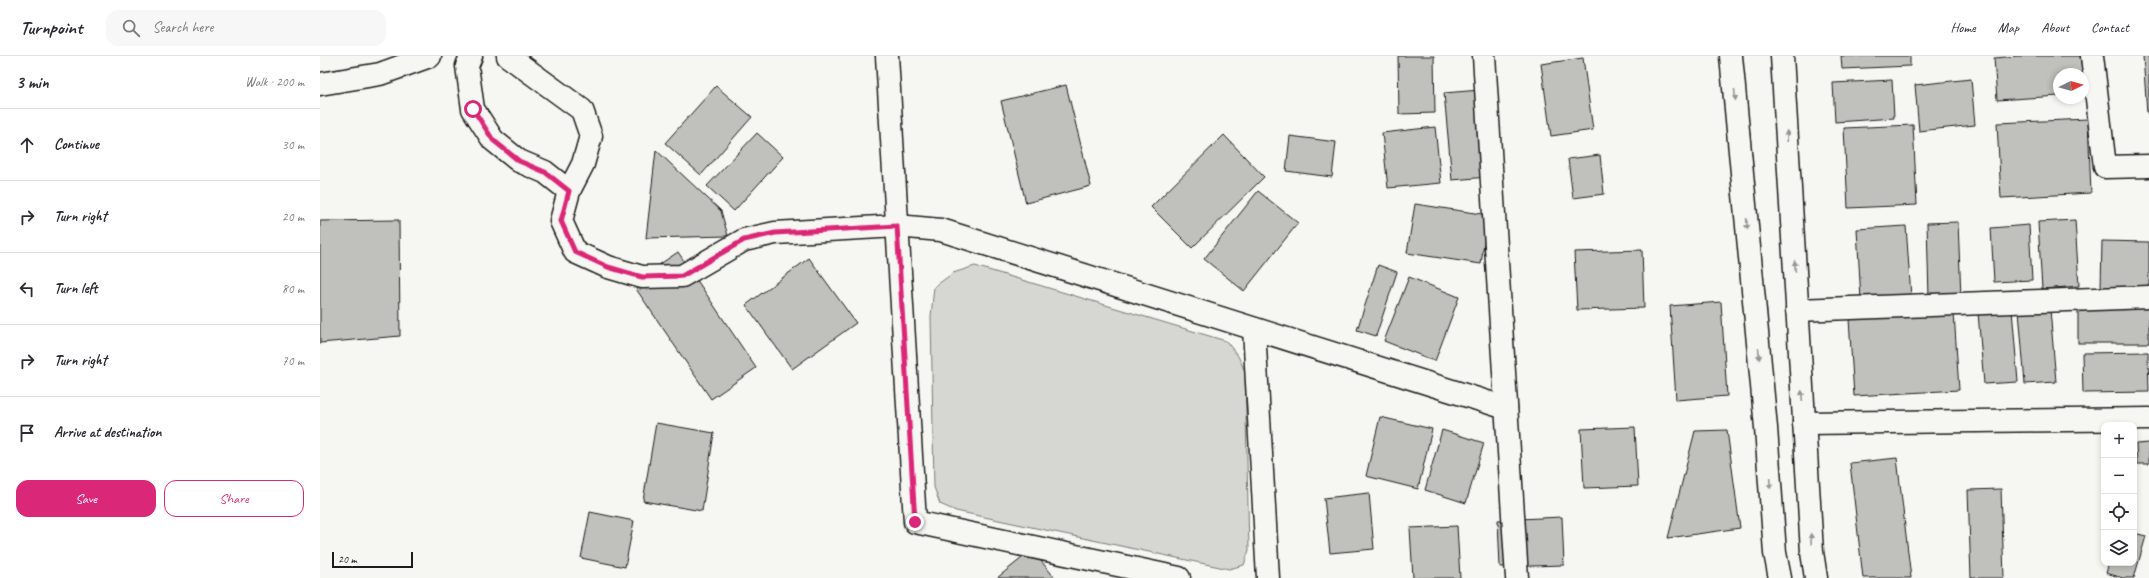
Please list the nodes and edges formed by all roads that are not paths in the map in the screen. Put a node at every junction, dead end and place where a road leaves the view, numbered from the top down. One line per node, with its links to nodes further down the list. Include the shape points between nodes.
1 (430, 56): 9 (street, via 380,74)
2 (471, 56): 11 (street, via 467,66 473,109 493,140 519,161 545,172)
3 (508, 56): 11 (street, via 582,110 591,136 582,164)
4 (887, 56): 12 (street)
5 (1484, 56): 16 (street)
6 (1732, 56): 22 (street, one-way to 22, via 1766,420 1775,553)
7 (1782, 56): 14 (street, one-way to 7)
8 (2092, 56): 10 (street, via 2105,167)
9 (320, 84)
10 (2149, 166)
11 (569, 191): 12 (street, via 561,221 575,252 608,267 642,277 682,276 744,240 775,233)
12 (897, 226): 15 (street, via 941,230); 19 (street, via 915,522)
13 (2149, 298): 14 (street)
14 (1797, 310): 18 (street, one-way to 14)
15 (1254, 329): 16 (street); 20 (street)
16 (1506, 408): 21 (street)
17 (2149, 419): 18 (street)
18 (1804, 423): 23 (street, one-way to 18)
19 (1179, 578)
20 (1268, 578)
21 (1517, 578)
22 (1780, 578)
23 (1816, 578)

